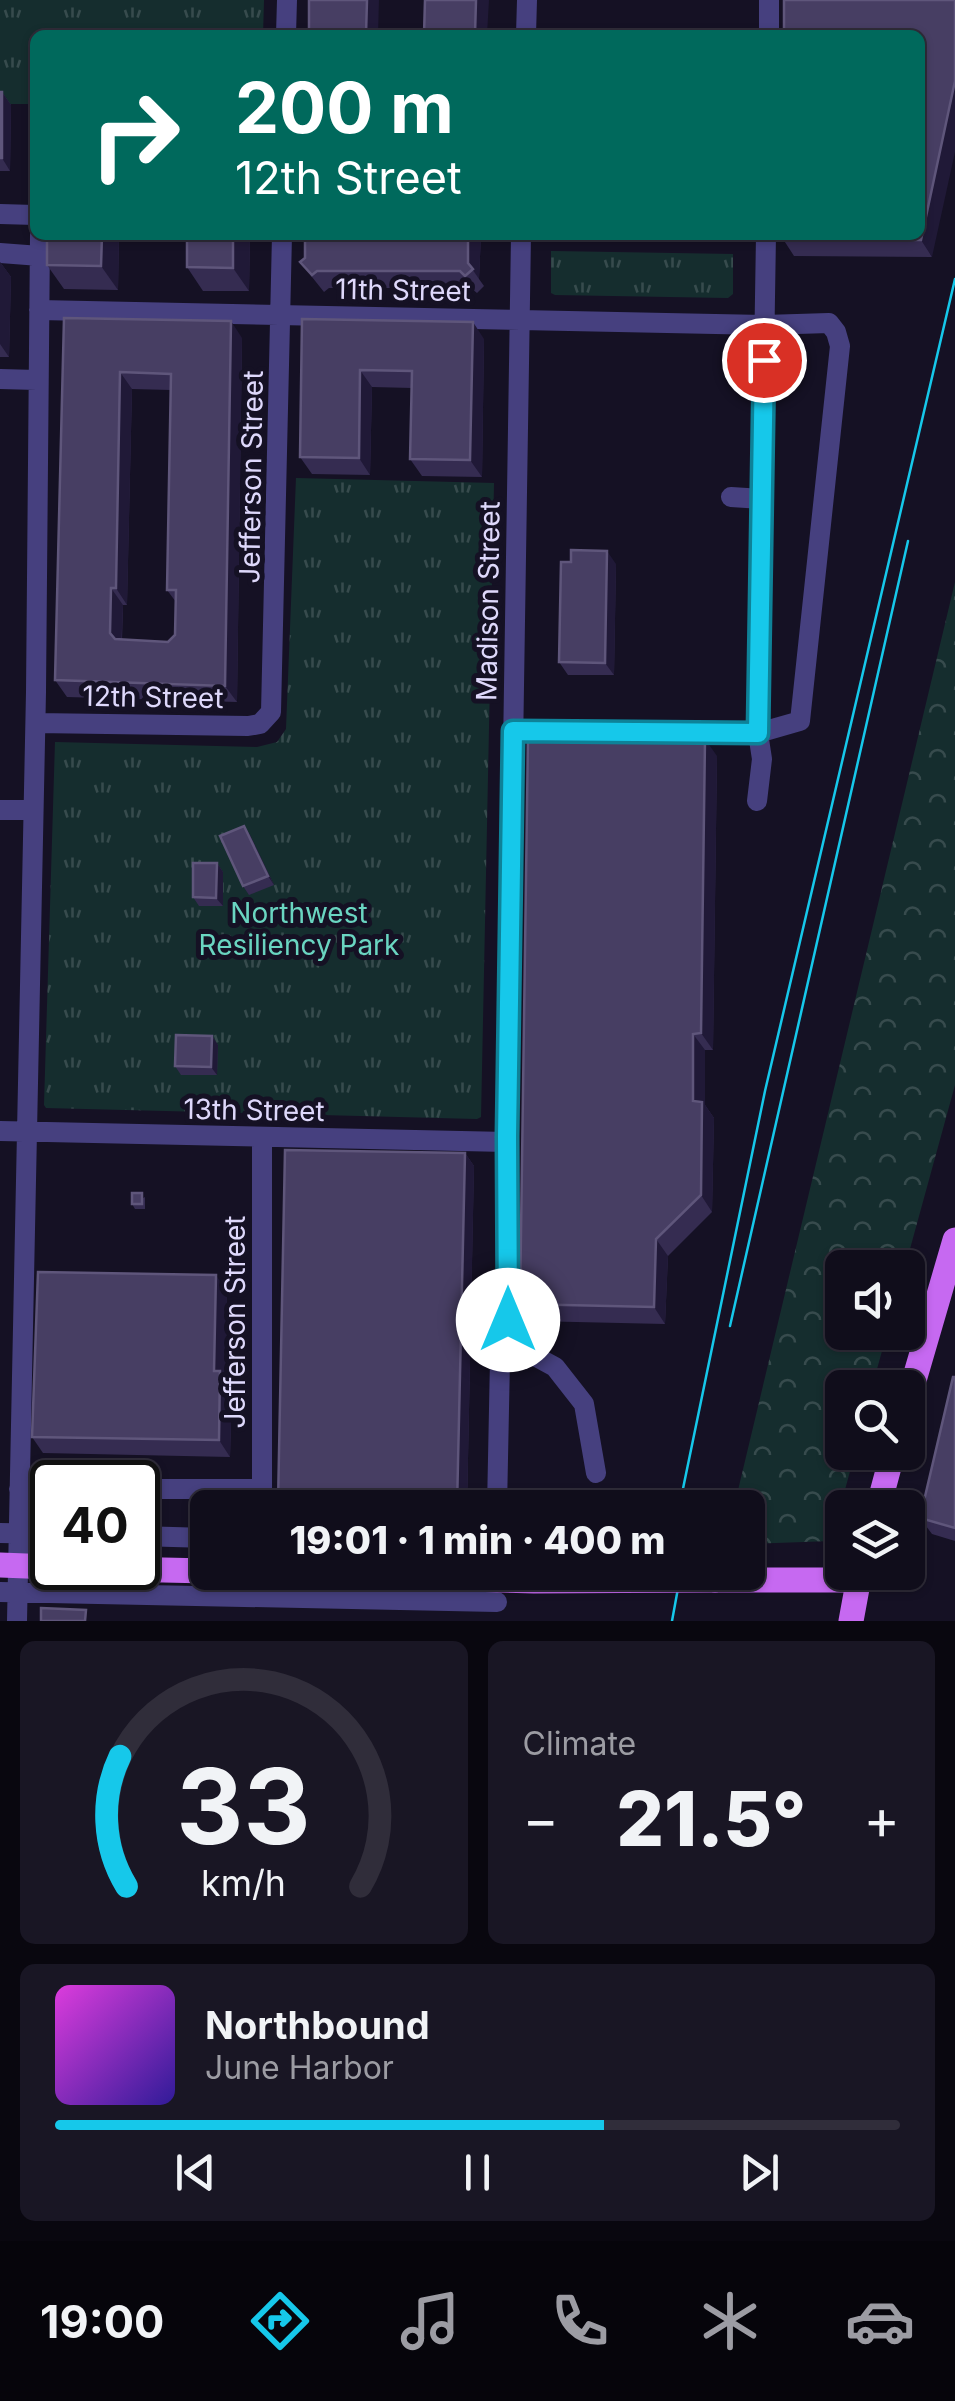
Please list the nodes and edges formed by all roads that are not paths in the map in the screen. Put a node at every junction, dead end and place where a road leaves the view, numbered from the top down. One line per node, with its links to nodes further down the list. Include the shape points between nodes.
1 (287, 0): 4 (street)
2 (526, 0): 5 (street)
3 (770, 0): 6 (street)
4 (286, 30)
5 (526, 30)
6 (769, 30)
7 (0, 214): 8 (street)
8 (30, 215)
9 (282, 240): 15 (street, Jefferson Street)
10 (522, 240): 16 (street, Madison Street)
11 (766, 240): 17 (street)
12 (40, 245): 13 (street); 14 (street)
13 (0, 253)
14 (40, 310): 15 (street, 11th Street); 19 (street)
15 (281, 316): 16 (street, 11th Street); 22 (street, Jefferson Street)
16 (522, 320): 17 (street, 11th Street); 24 (street, Madison Street)
17 (765, 324): 21 (street); 25 (street, 11th Street, via 828,323 840,346 800,721)
18 (0, 379): 19 (street)
19 (37, 380): 23 (street)
20 (730, 497): 21 (street)
21 (762, 499): 25 (street)
22 (267, 718): 23 (street, 12th Street, via 248,726)
23 (36, 723): 28 (street)
24 (513, 731): 25 (street); 32 (street, Madison Street)
25 (758, 733): 26 (street)
26 (757, 801)
27 (0, 810): 28 (street)
28 (32, 810): 30 (street)
29 (0, 1130): 30 (street, 13th Street)
30 (26, 1131): 31 (street, 13th Street); 37 (street)
31 (262, 1138): 32 (street, 13th Street); 39 (street, Jefferson Street)
32 (507, 1142): 34 (street, Madison Street, via 508,1320)
33 (955, 1240): 35 (main road)
34 (501, 1353): 36 (street, via 531,1354 555,1367 584,1404); 40 (street, Madison Street)
35 (917, 1370)
36 (596, 1473)
37 (19, 1489): 38 (street); 43 (street)
38 (30, 1489)
39 (262, 1490)
40 (498, 1490)
41 (160, 1491): 42 (street)
42 (190, 1493)
43 (9, 1534): 53 (street)
44 (160, 1537): 45 (street)
45 (190, 1537)
46 (0, 1565): 47 (main road, bridge)
47 (30, 1566)
48 (160, 1571): 49 (main road)
49 (190, 1571)
50 (825, 1578): 51 (main road, bridge)
51 (765, 1580)
52 (857, 1590): 57 (main road)
53 (9, 1595): 54 (street); 56 (street)
54 (260, 1607): 55 (street)
55 (497, 1610)
56 (17, 1621)
57 (851, 1621)

